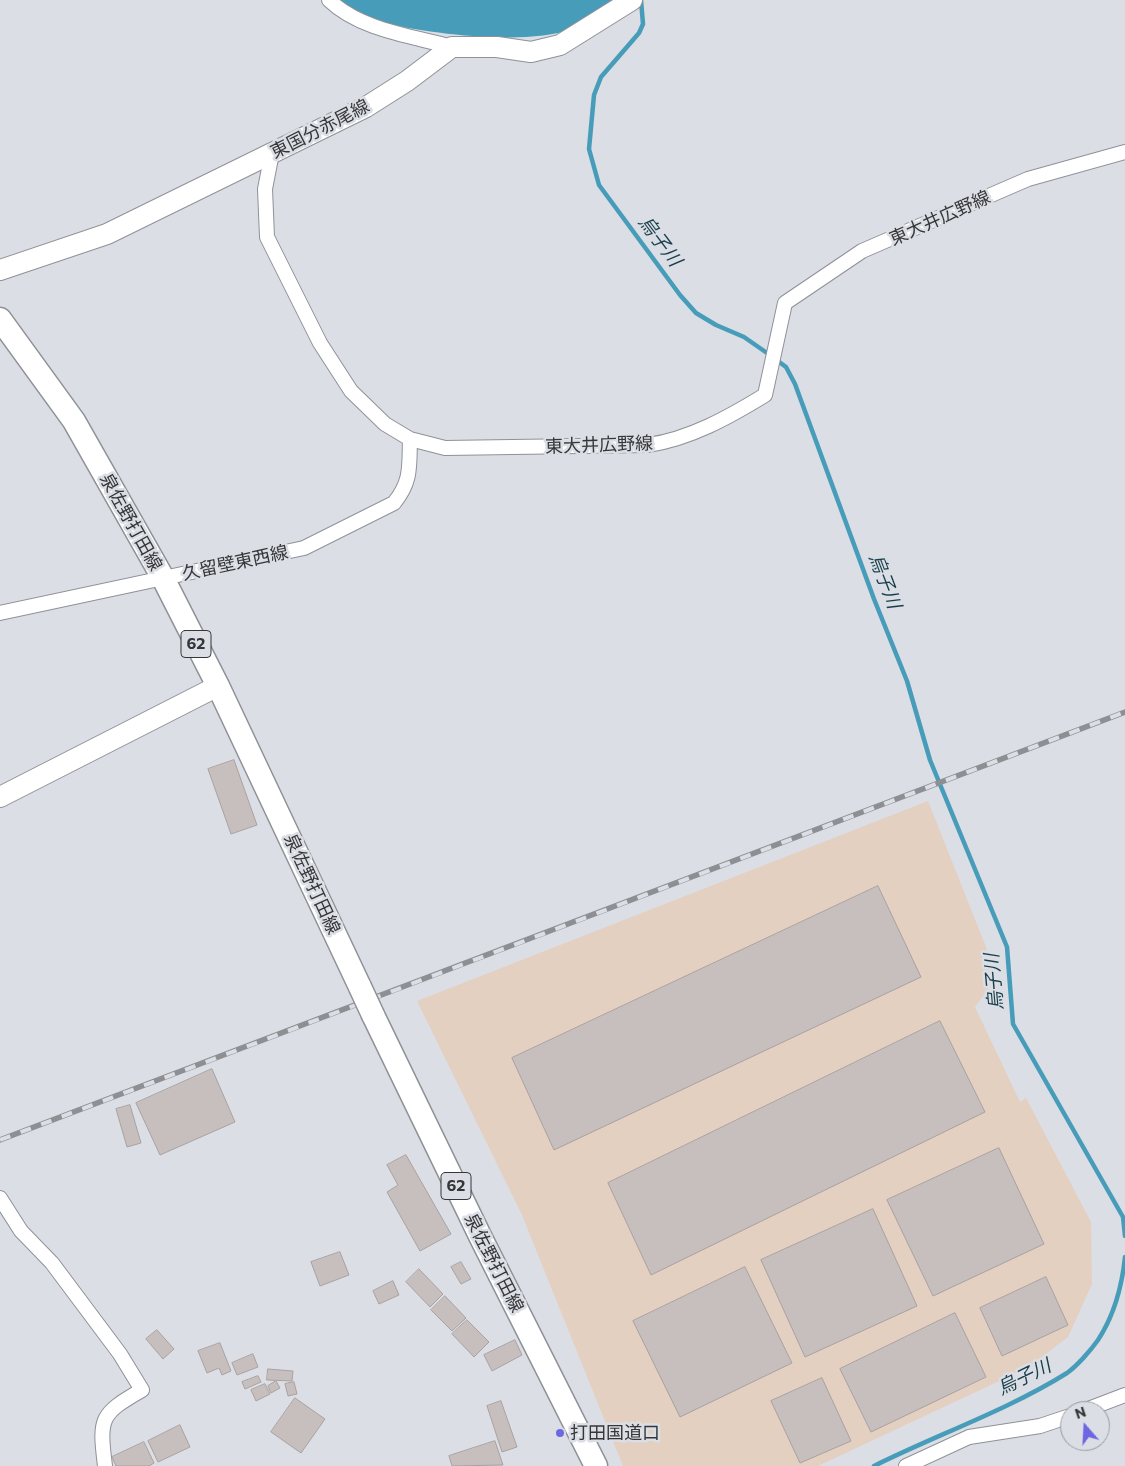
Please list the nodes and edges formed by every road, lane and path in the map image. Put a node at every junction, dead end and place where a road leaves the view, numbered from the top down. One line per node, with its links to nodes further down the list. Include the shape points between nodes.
1 (329, 0): 3 (street, via 337,8 373,26)
2 (632, 0): 3 (street, via 560,45 531,52)
3 (452, 47): 5 (street, 東国分赤尾線, via 366,107)
4 (1125, 152): 8 (street, 東大井広野線, via 1028,178 862,252 785,302 766,395 672,442 445,448)
5 (272, 153): 6 (street, 東国分赤尾線, via 107,234); 8 (street, 東大井広野線, via 264,189 267,237 320,343 351,391 385,424)
6 (0, 270)
7 (0, 319): 9 (main road, 泉佐野打田線 / 62, via 74,421)
8 (410, 439): 9 (street, 久留壁東西線, via 409,477 404,491 394,503 366,519 304,548)
9 (163, 578): 10 (street, 久留壁東西線); 11 (main road, 泉佐野打田線 / 62)
10 (0, 613)
11 (218, 686): 12 (street); 19 (main road, 泉佐野打田線 / 62, bridge, via 477,1230)
12 (0, 797)
13 (0, 1198): 18 (street, via 21,1231 52,1263 120,1354 142,1390 113,1407 105,1420 101,1438)
14 (1125, 1395): 15 (street)
15 (1109, 1401)
16 (1060, 1419): 17 (street, via 1040,1426 969,1437)
17 (934, 1459): 20 (street)
18 (105, 1466)
19 (596, 1466)
20 (906, 1466)

